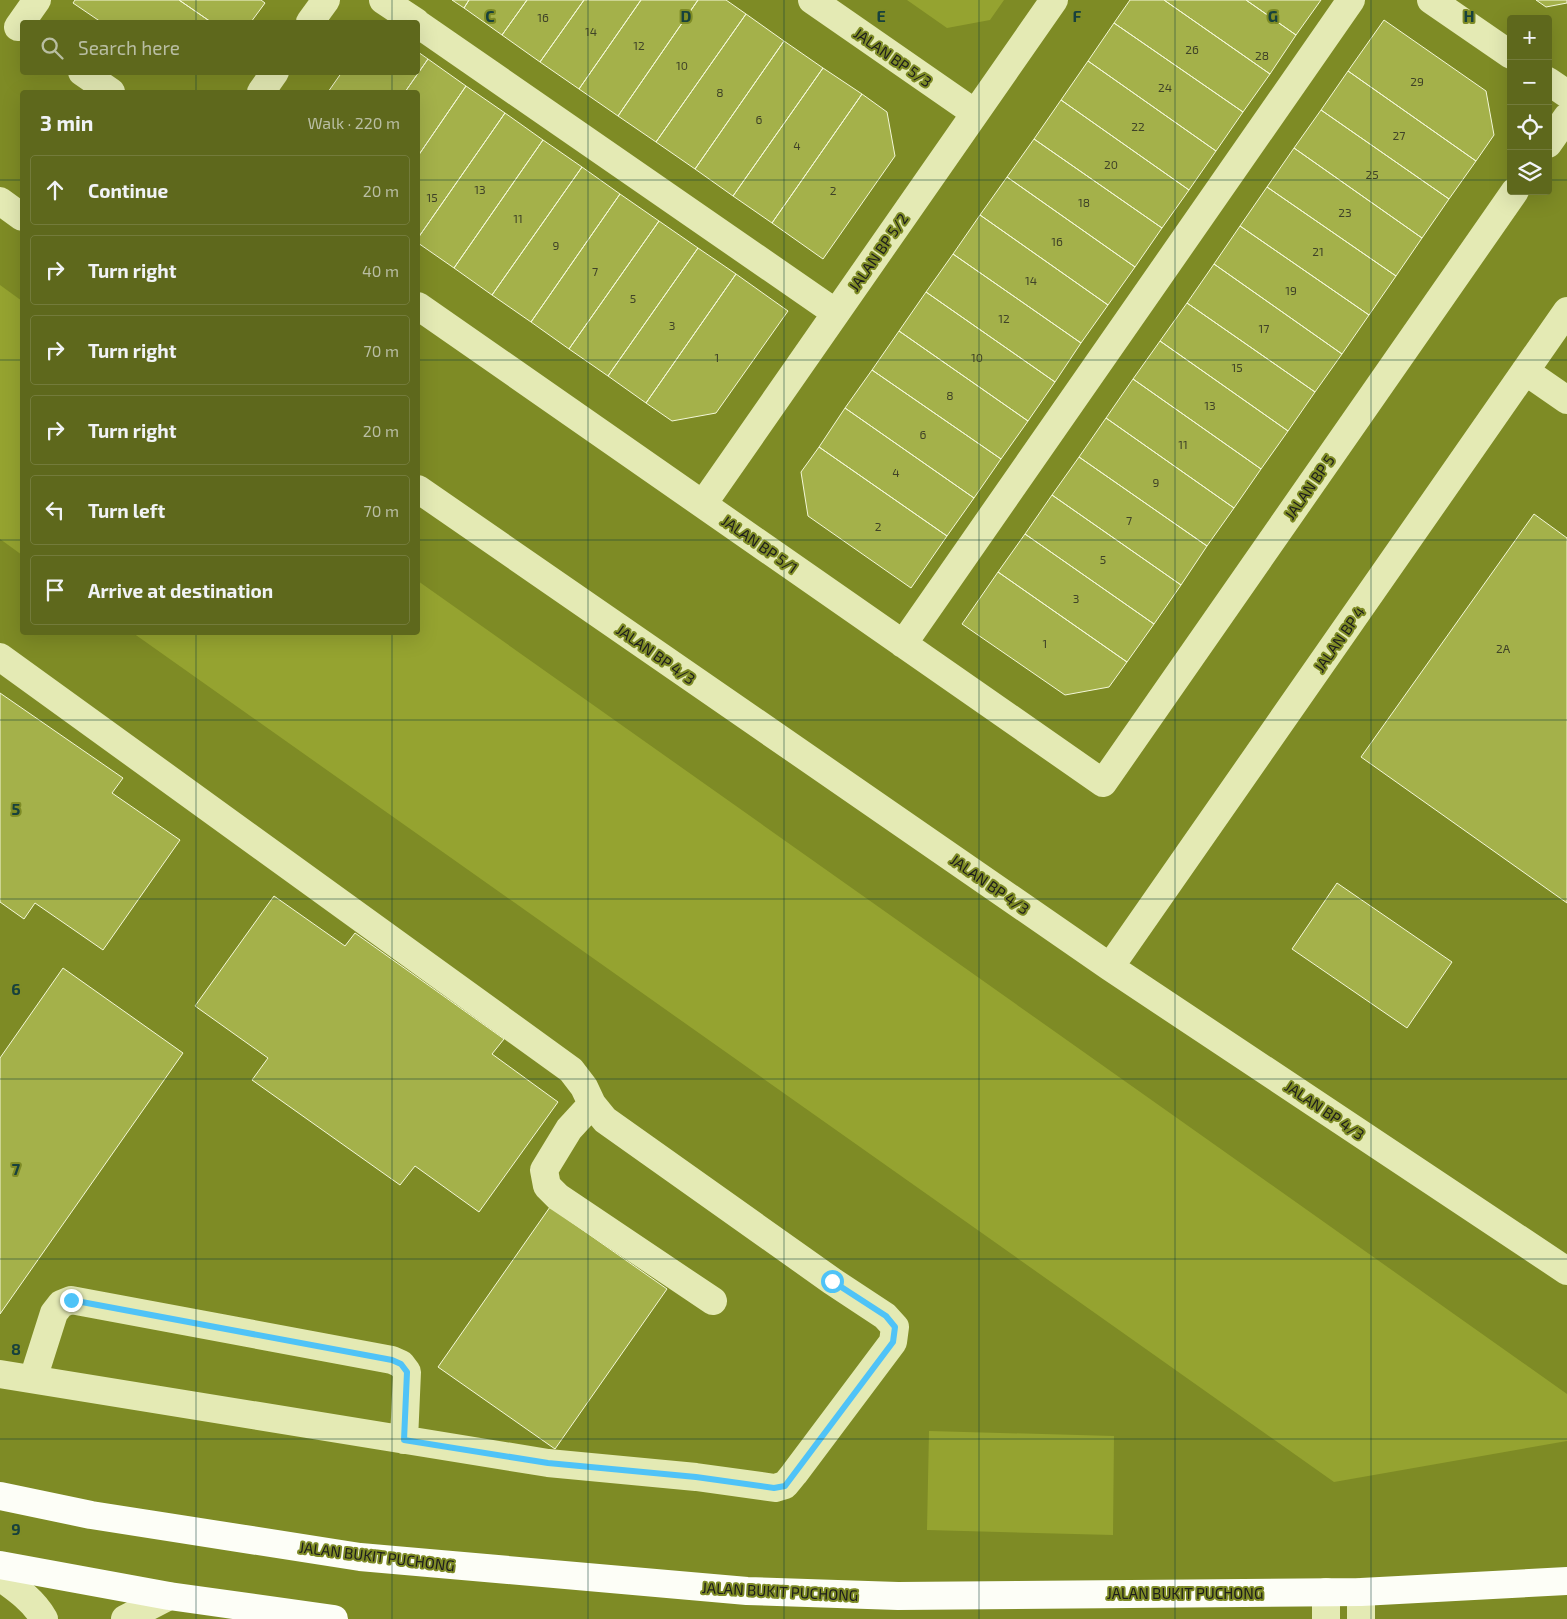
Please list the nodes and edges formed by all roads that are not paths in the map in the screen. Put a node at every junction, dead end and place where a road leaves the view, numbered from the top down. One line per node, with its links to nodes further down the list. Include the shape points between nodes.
1 (37, 0): 10 (street)
2 (326, 0): 8 (street)
3 (383, 0): 9 (street)
4 (812, 0): 19 (street, JALAN BP 5/3)
5 (1054, 0): 19 (street, JALAN BP 5/2)
6 (1351, 0): 32 (street)
7 (1431, 0): 12 (street)
8 (311, 20)
9 (413, 20)
10 (13, 24)
11 (420, 25): 27 (street)
12 (1507, 52)
13 (86, 75): 16 (street)
14 (273, 75): 17 (street)
15 (1552, 84): 18 (street)
16 (108, 90)
17 (262, 90)
18 (1567, 94)
19 (975, 113): 27 (street, JALAN BP 5/2)
20 (1567, 117): 21 (street)
21 (1552, 138)
22 (1512, 195): 34 (street, JALAN BP 5)
23 (0, 202): 24 (street)
24 (20, 216)
25 (420, 307): 31 (street, JALAN BP 5/1)
26 (1567, 311): 28 (street, JALAN BP 4)
27 (836, 313): 31 (street, JALAN BP 5/2)
28 (1525, 371): 29 (street); 35 (street, JALAN BP 4)
29 (1567, 400)
30 (420, 491): 35 (street, JALAN BP 4/3)
31 (703, 504): 32 (street, JALAN BP 5/1)
32 (904, 644): 34 (street, JALAN BP 5/1)
33 (0, 657): 36 (street, via 571,1070 584,1086)
34 (1103, 783)
35 (1110, 967): 37 (street, JALAN BP 4/3)
36 (592, 1104): 38 (street, via 569,1129 544,1170 547,1186 558,1197); 41 (street, via 605,1120 886,1316 895,1327 893,1342 785,1486 774,1488 548,1463)
37 (1567, 1271)
38 (712, 1301)
39 (0, 1374): 40 (street)
40 (33, 1379): 41 (street); 41 (street, via 54,1313 61,1304 71,1300 392,1360 407,1372)
41 (404, 1440)
42 (0, 1496): 46 (main road, JALAN BUKIT PUCHONG, via 90,1515 360,1557 747,1591 898,1596)
43 (0, 1565): 47 (main road)
44 (0, 1577): 49 (street, via 22,1593)
45 (1567, 1581): 48 (main road, JALAN BUKIT PUCHONG)
46 (1326, 1592): 48 (main road, JALAN BUKIT PUCHONG); 52 (street)
47 (169, 1596): 50 (street); 51 (main road)
48 (1361, 1606)
49 (44, 1619)
50 (125, 1619)
51 (334, 1619)
52 (1326, 1619)

